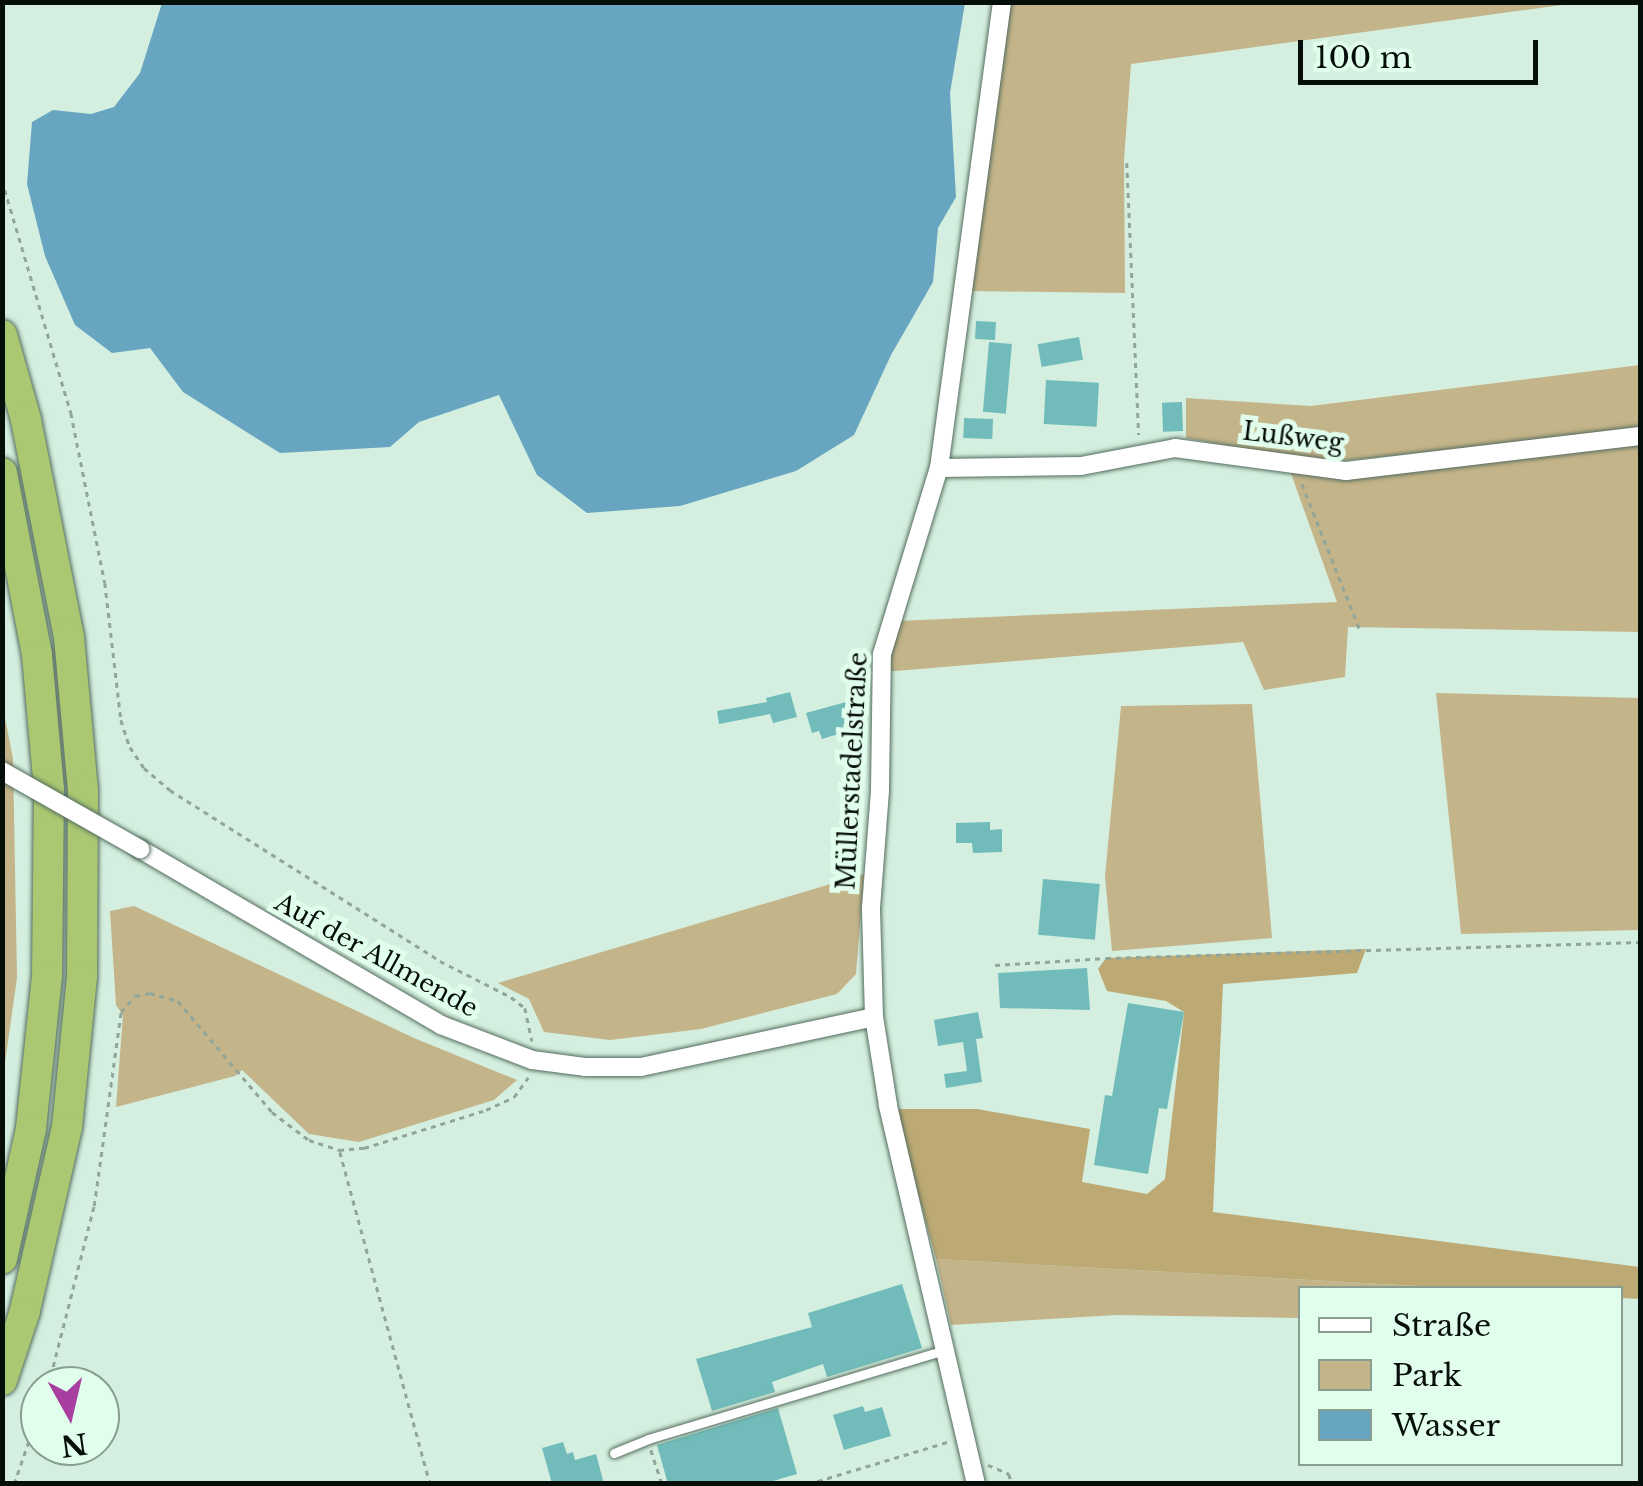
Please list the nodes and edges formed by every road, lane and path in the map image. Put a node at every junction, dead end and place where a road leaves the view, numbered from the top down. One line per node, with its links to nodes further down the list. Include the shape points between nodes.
1 (1002, 2): 8 (street, Müllerstadelstraße)
2 (1127, 163): 6 (path)
3 (2, 180): 15 (path, via 71,413 130,747 170,790 525,1008)
4 (2, 335): 20 (highway, via 26,420 69,637 83,809 82,977 67,1128 26,1311)
5 (1640, 436): 7 (street, Lußweg, via 1346,471)
6 (1140, 452): 7 (street, Lußweg, via 1175,448); 8 (street, Lußweg, via 1081,466)
7 (1294, 464): 10 (path)
8 (940, 468): 14 (street, Müllerstadelstraße, via 882,654 871,908)
9 (2, 473): 17 (highway, via 37,655 49,789 43,1014 31,1129)
10 (1360, 632)
11 (2, 771): 15 (street, Auf der Allmende, bridge, via 441,1025)
12 (1640, 942): 13 (path)
13 (995, 965)
14 (874, 1017): 15 (street, Auf der Allmende, via 641,1067); 18 (street, Müllerstadelstraße)
15 (532, 1060): 16 (path, via 514,1097 378,1144)
16 (340, 1150): 19 (path, via 309,1140 272,1112 178,1002 150,993 134,996 121,1012 94,1206); 25 (path)
17 (2, 1259)
18 (946, 1349): 21 (street, Müllerstadelstraße); 22 (lane)
19 (53, 1366)
20 (2, 1380)
21 (966, 1436): 24 (street, Müllerstadelstraße); 27 (path)
22 (648, 1439): 23 (lane); 26 (path)
23 (614, 1454)
24 (974, 1474): 28 (path, via 992,1465)
25 (430, 1484)
26 (662, 1484)
27 (808, 1484)
28 (1012, 1484)

